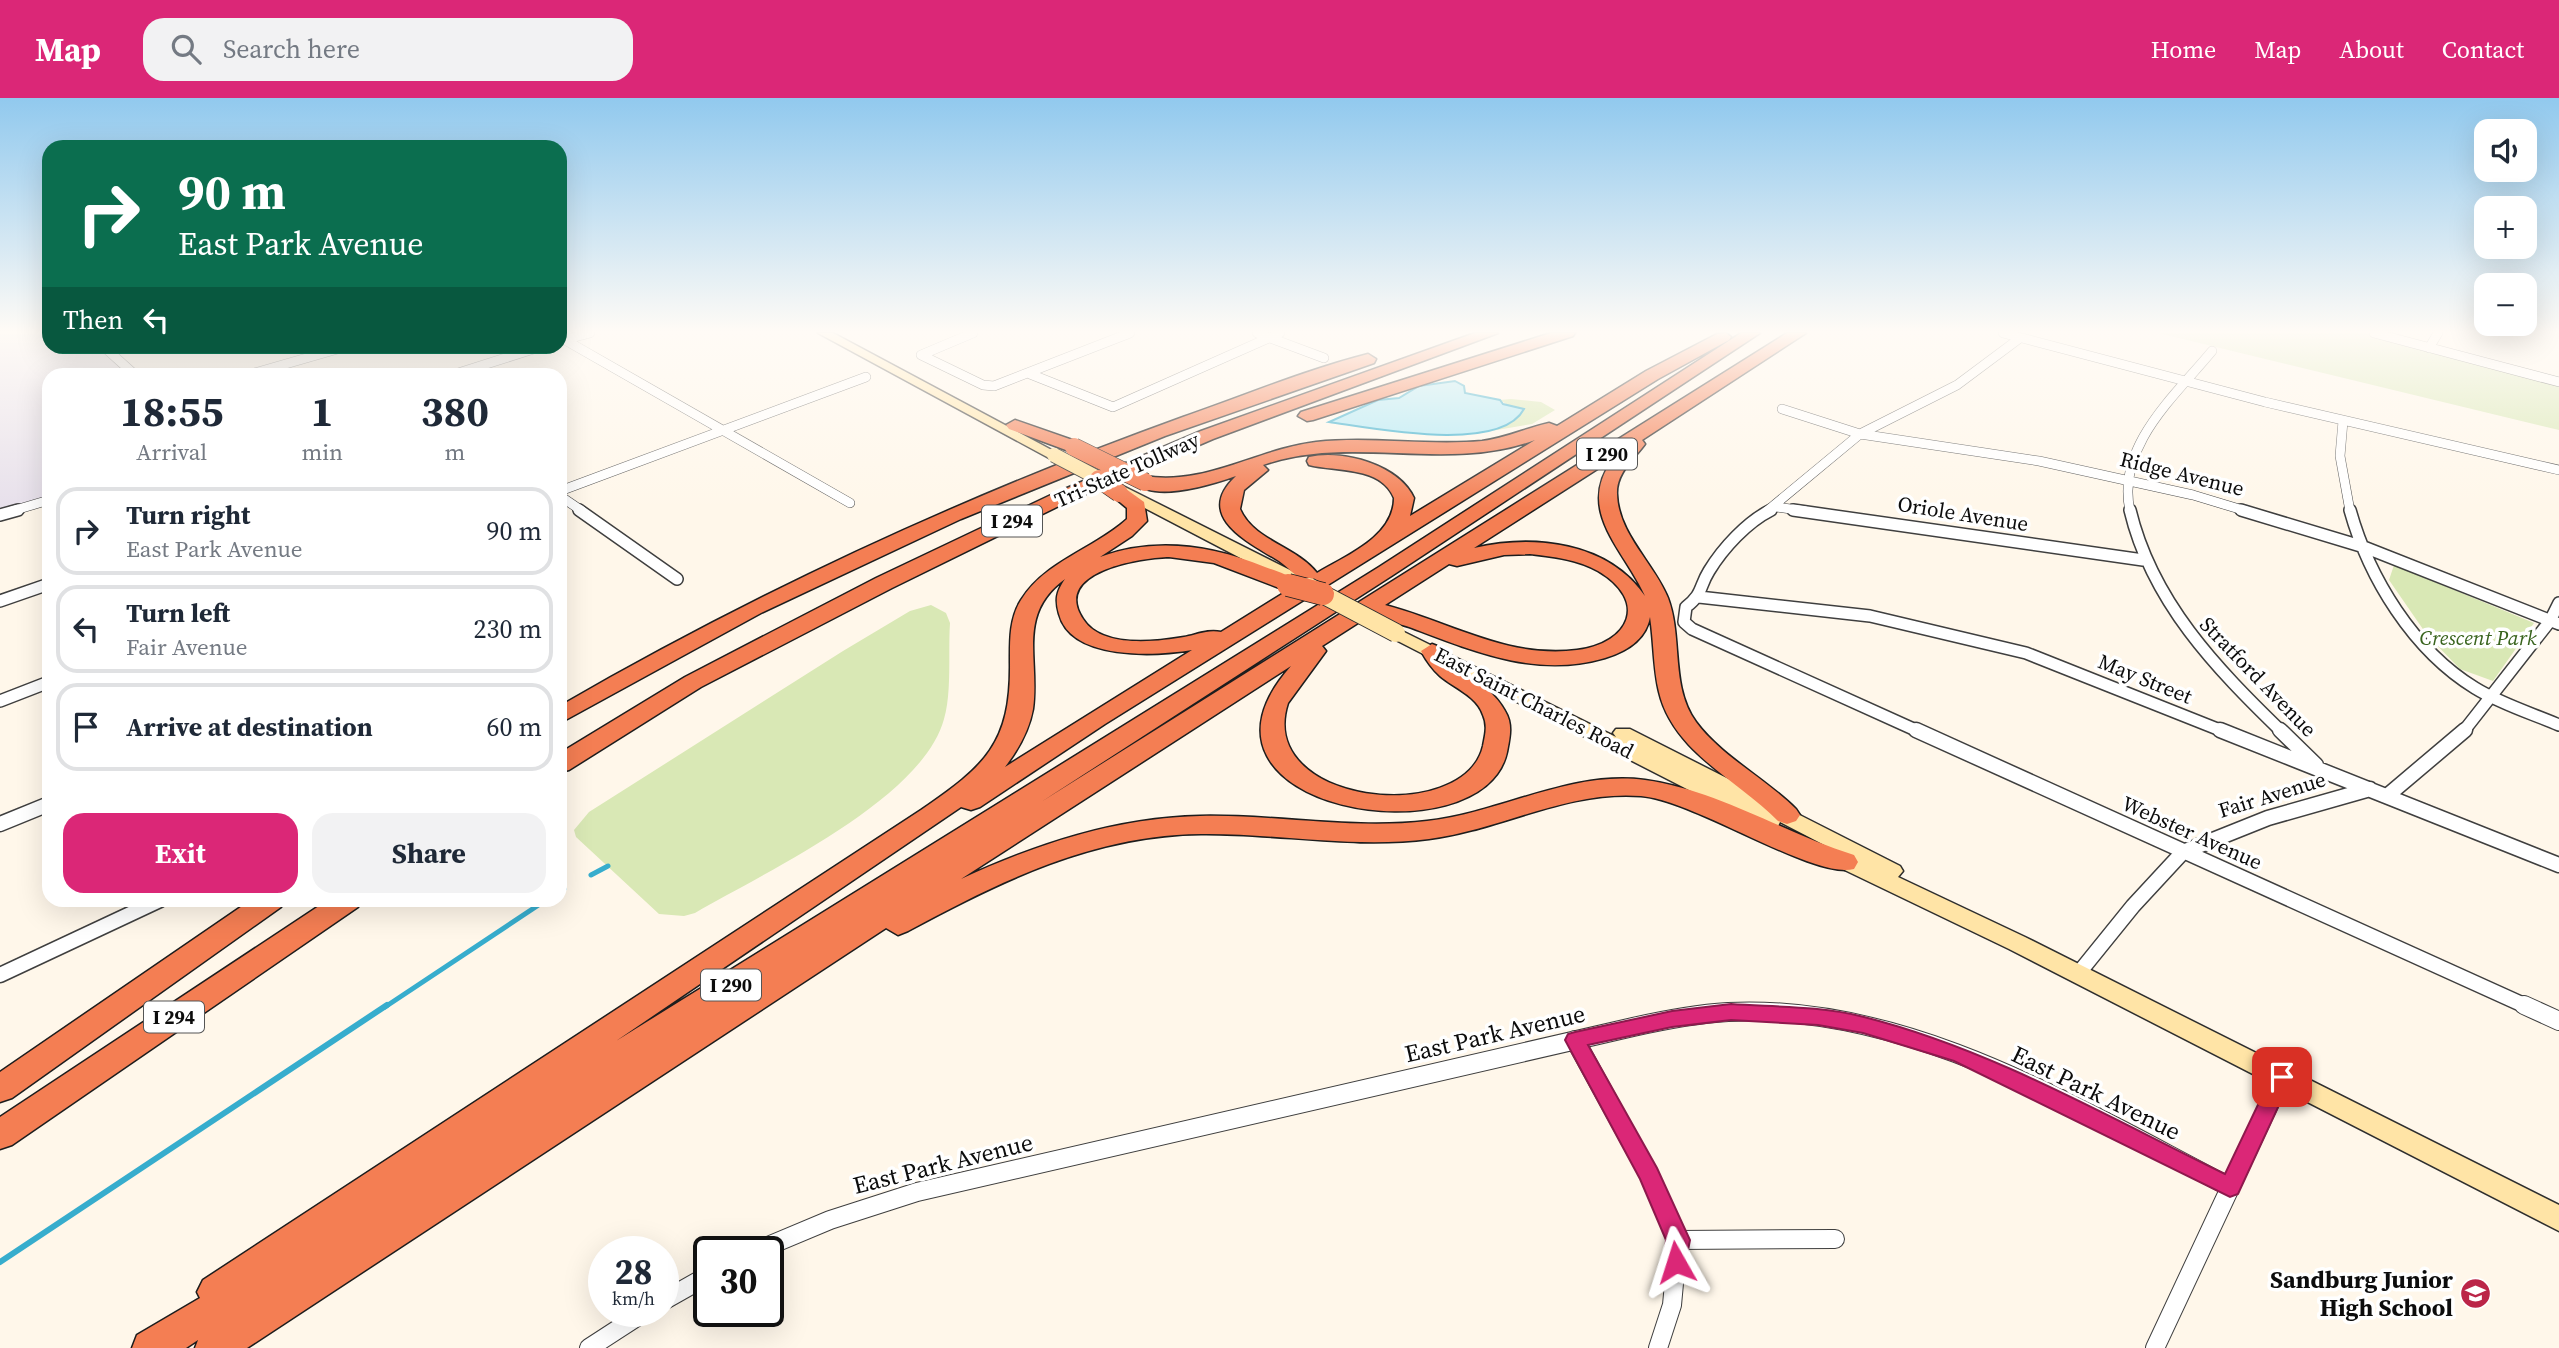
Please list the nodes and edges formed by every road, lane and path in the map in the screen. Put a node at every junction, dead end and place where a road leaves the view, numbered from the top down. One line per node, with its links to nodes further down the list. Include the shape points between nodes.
1 (653, 391): 21 (street)
2 (827, 391): 21 (street)
3 (941, 391): 23 (main road)
4 (942, 391): 20 (main road)
5 (1073, 391): 6 (street, via 1112,407)
6 (1148, 391)
7 (1277, 391): 54 (highway, Tri-State Tollway / I 294, via 1132,441 858,558 678,649)
8 (1329, 391): 28 (highway, Tri-State Tollway / I 294, via 1195,440)
9 (1388, 391): 28 (highway)
10 (1612, 391): 26 (highway, via 1543,430 1510,441 1451,449 1304,449 1267,457 1196,485)
11 (1625, 391): 34 (highway)
12 (1662, 391): 86 (highway, I 290, via 1375,578)
13 (1704, 391): 17 (highway, I 290)
14 (1943, 391): 22 (street)
15 (2180, 391): 25 (street, Stratford Avenue, via 2145,437)
16 (2222, 391): 19 (street)
17 (1679, 407): 37 (highway, I 290); 61 (highway, via 1631,449 1610,477 1608,503 1662,615 1670,692 1679,715 1716,757)
18 (1782, 409): 22 (street, Ridge Avenue)
19 (2343, 421): 24 (street); 35 (street, via 2340,476)
20 (1015, 425): 23 (highway)
21 (723, 430): 27 (street); 31 (street)
22 (1860, 434): 25 (street, Ridge Avenue); 32 (street)
23 (1065, 451): 26 (highway, bridge); 26 (main road, bridge)
24 (2559, 470)
25 (2128, 479): 35 (street, Ridge Avenue); 36 (street, Stratford Avenue, via 2130,510)
26 (1124, 486): 39 (main road); 72 (highway, via 1137,506 1137,521 1060,573 1031,601 1022,634 1019,719 997,759 933,814)
27 (567, 491)
28 (1060, 498): 56 (highway, Tri-State Tollway / I 294, via 693,682)
29 (567, 499): 38 (street)
30 (42, 502): 33 (street)
31 (850, 503)
32 (1776, 507): 36 (street, Oriole Avenue); 42 (street, via 1754,519 1718,558)
33 (0, 515)
34 (1382, 543): 39 (highway, via 1398,520 1404,499 1393,482 1366,468 1324,461 1265,468 1244,478 1232,492 1229,506 1232,515 1258,540 1300,563); 45 (highway)
35 (2364, 547): 47 (street, Ridge Avenue); 52 (street, via 2387,594 2419,641 2468,684)
36 (2143, 560): 57 (street, Stratford Avenue, via 2203,653)
37 (1418, 576): 48 (highway, via 1505,547 1559,550 1595,561 1624,582 1638,601 1640,615 1632,633 1611,647 1548,659 1488,650); 49 (highway, I 290)
38 (677, 579)
39 (1297, 580): 41 (highway, bridge); 45 (highway, via 1222,557 1147,551 1092,567 1074,581 1066,600 1070,617 1099,640 1153,650 1187,646); 46 (main road)
40 (42, 586): 43 (street)
41 (1323, 594): 48 (main road, East Saint Charles Road, bridge)
42 (1699, 597): 57 (street, May Street, via 1851,613 1986,642 2051,662); 63 (street, Webster Avenue, via 1684,611 1684,622 1692,629)
43 (0, 601)
44 (2559, 603): 47 (street)
45 (1271, 611): 72 (highway)
46 (1381, 611): 48 (highway)
47 (2555, 622): 52 (street)
48 (1407, 626): 50 (main road, East Saint Charles Road); 61 (main road, East Saint Charles Road)
49 (1325, 636): 50 (highway, via 1278,700 1270,731 1276,752 1295,775 1321,790 1359,802 1401,805 1446,796 1472,783 1492,762 1500,738 1495,714 1481,694 1437,662); 75 (highway, I 290)
50 (1432, 651): 64 (main road, East Saint Charles Road)
51 (42, 685): 53 (street)
52 (2493, 697): 55 (street); 59 (street, via 2450,744)
53 (0, 701)
54 (567, 712)
55 (2559, 724)
56 (567, 760)
57 (2321, 770): 58 (street, May Street)
58 (2370, 789): 59 (street, May Street); 63 (street, Fair Avenue, via 2267,818)
59 (2387, 796): 65 (street, May Street)
60 (42, 807): 62 (street)
61 (1787, 815): 69 (main road, East Saint Charles Road)
62 (0, 824)
63 (2183, 852): 70 (street, Fair Avenue); 73 (street, Webster Avenue)
64 (1844, 862): 69 (main road, East Saint Charles Road); 75 (highway, via 1791,845 1681,794 1640,788 1574,793 1466,823 1416,831 1198,825 1132,830 1075,843 1004,869)
65 (2559, 864)
66 (145, 907): 71 (street)
67 (261, 907): 77 (highway, I 294)
68 (338, 907): 78 (highway, I 294)
69 (2017, 943): 70 (main road, East Saint Charles Road)
70 (2078, 974): 76 (main road, East Saint Charles Road)
71 (0, 975)
72 (668, 990): 85 (highway)
73 (2559, 1021)
74 (1575, 1040): 79 (street, East Park Avenue, via 1672,1019 1731,1012 1818,1017 1863,1025 1961,1055); 81 (street, East Park Avenue, via 917,1192); 82 (street, via 1649,1175)
75 (679, 1049): 87 (highway, I 290)
76 (2282, 1077): 79 (street); 80 (main road, East Saint Charles Road)
77 (0, 1088)
78 (0, 1135)
79 (2230, 1187): 90 (street)
80 (2559, 1219)
81 (784, 1239)
82 (1678, 1240): 83 (street); 89 (street, via 1672,1305)
83 (1835, 1240)
84 (621, 1327): 88 (street)
85 (136, 1348)
86 (151, 1348)
87 (214, 1348)
88 (589, 1348)
89 (1658, 1348)
90 (2155, 1348)

